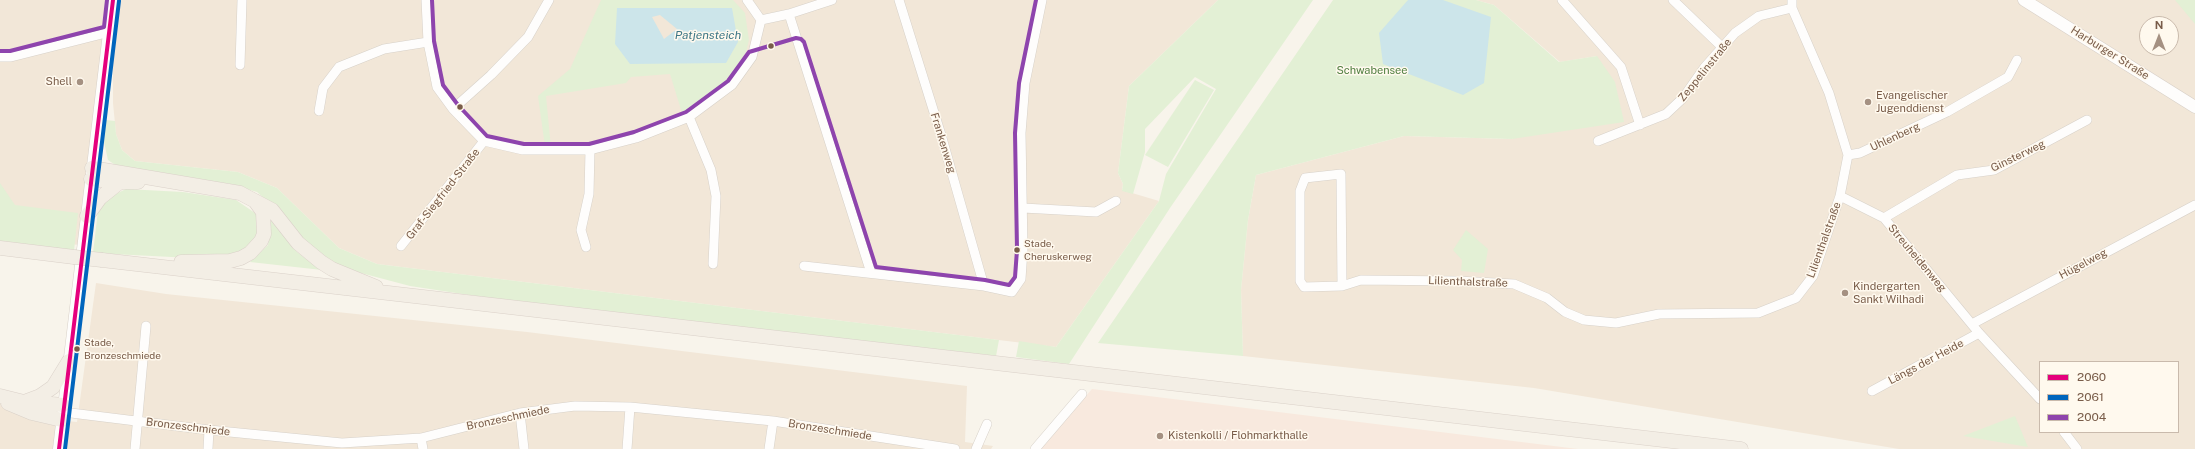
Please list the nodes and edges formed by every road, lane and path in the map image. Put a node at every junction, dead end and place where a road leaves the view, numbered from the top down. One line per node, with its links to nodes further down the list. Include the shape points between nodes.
1 (113, 0): 15 (main road)
2 (242, 0): 20 (street)
3 (426, 0): 16 (street)
4 (549, 0): 22 (street, via 528,37)
5 (747, 0): 14 (street)
6 (898, 0): 48 (street, Frankenweg, via 942,138)
7 (1042, 0): 38 (street, via 1025,83 1021,133)
8 (1562, 0): 26 (street, via 1621,67)
9 (1673, 0): 17 (street)
10 (2024, 0): 21 (main road, Harburger Straße)
11 (828, 1): 13 (street)
12 (1792, 4): 17 (street, Zeppelinstraße, via 1759,16 1735,33); 30 (street, via 1829,93)
13 (789, 14): 14 (street); 47 (street)
14 (761, 20): 24 (street, via 752,57 732,85)
15 (110, 32): 18 (street, via 11,57); 31 (main road)
16 (428, 42): 22 (street, via 437,88); 23 (street, via 384,49 339,67 323,88)
17 (1723, 48): 26 (street, Zeppelinstraße, via 1704,68 1683,98 1666,114)
18 (0, 57)
19 (2017, 60): 30 (street, Uhlenberg, via 2008,77 1947,112 1860,154)
20 (240, 65)
21 (2195, 107)
22 (453, 109): 27 (street)
23 (319, 111)
24 (689, 117): 29 (street, via 636,138); 44 (street, via 711,170 716,196)
25 (2086, 120): 40 (street, Ginsterweg, via 1994,170 1957,176)
26 (1640, 125): 28 (street, Zeppelinstraße)
27 (484, 141): 29 (street, via 523,150); 41 (street, Graf-Siegfried-Straße)
28 (1598, 141)
29 (590, 150): 42 (street, via 589,194 581,230)
30 (1848, 155): 34 (street)
31 (92, 173): 32 (main road); 33 (main road); 39 (main road)
32 (120, 182): 33 (main road); 39 (main road, via 100,198)
33 (167, 182): 36 (main road, via 226,189)
34 (1840, 196): 40 (street, Streuheidenweg); 49 (street, Lilienthalstraße, via 1813,276 1796,298 1758,313 1659,314 1616,323 1599,323 1565,312 1547,298 1514,284 1457,280 1361,280)
35 (1116, 200): 38 (street, via 1096,212)
36 (256, 201): 46 (main road, via 263,212 264,234 250,253 230,261 185,261); 50 (main road, via 272,210 298,242 332,270)
37 (2195, 205): 51 (street, Hügelweg)
38 (1023, 208): 48 (street, via 1021,279 1012,292)
39 (86, 216): 54 (main road)
40 (1884, 218): 51 (street, Streuheidenweg)
41 (401, 246)
42 (586, 247)
43 (4, 250): 46 (main road, bridge)
44 (713, 264)
45 (804, 266): 47 (street)
46 (166, 267): 50 (main road)
47 (871, 273): 48 (street)
48 (984, 286)
49 (1342, 286): 49 (street, Lilienthalstraße, via 1304,288 1300,280 1300,191 1305,178 1341,174)
50 (393, 294): 82 (main road)
51 (1972, 324): 53 (street, Streuheidenweg)
52 (146, 326): 63 (street)
53 (1979, 333): 55 (street, Längs der Heide); 58 (street, Streuheidenweg)
54 (69, 361): 59 (main road, via 53,387 40,396); 61 (main road)
55 (1872, 391)
56 (1082, 394): 81 (street)
57 (0, 396): 59 (main road); 61 (main road, via 19,409)
58 (2039, 398)
59 (24, 402): 61 (main road)
60 (630, 407): 62 (street, Bronzeschmiede, via 575,406); 64 (street, Bronzeschmiede); 77 (street)
61 (62, 412): 63 (street, Bronzeschmiede); 72 (main road)
62 (520, 414): 68 (street, Bronzeschmiede); 76 (street)
63 (137, 420): 66 (street, Bronzeschmiede); 73 (street)
64 (773, 422): 70 (street, Bronzeschmiede); 78 (street)
65 (987, 424): 80 (street)
66 (209, 430): 69 (street, Bronzeschmiede); 74 (street)
67 (2065, 433): 71 (street)
68 (421, 438): 69 (street, Bronzeschmiede); 75 (street)
69 (333, 446)
70 (912, 446): 79 (street, Bronzeschmiede)
71 (2075, 447)
72 (59, 449)
73 (135, 449)
74 (208, 449)
75 (423, 449)
76 (524, 449)
77 (627, 449)
78 (769, 449)
79 (954, 449)
80 (976, 449)
81 (1035, 449)
82 (1741, 449)

